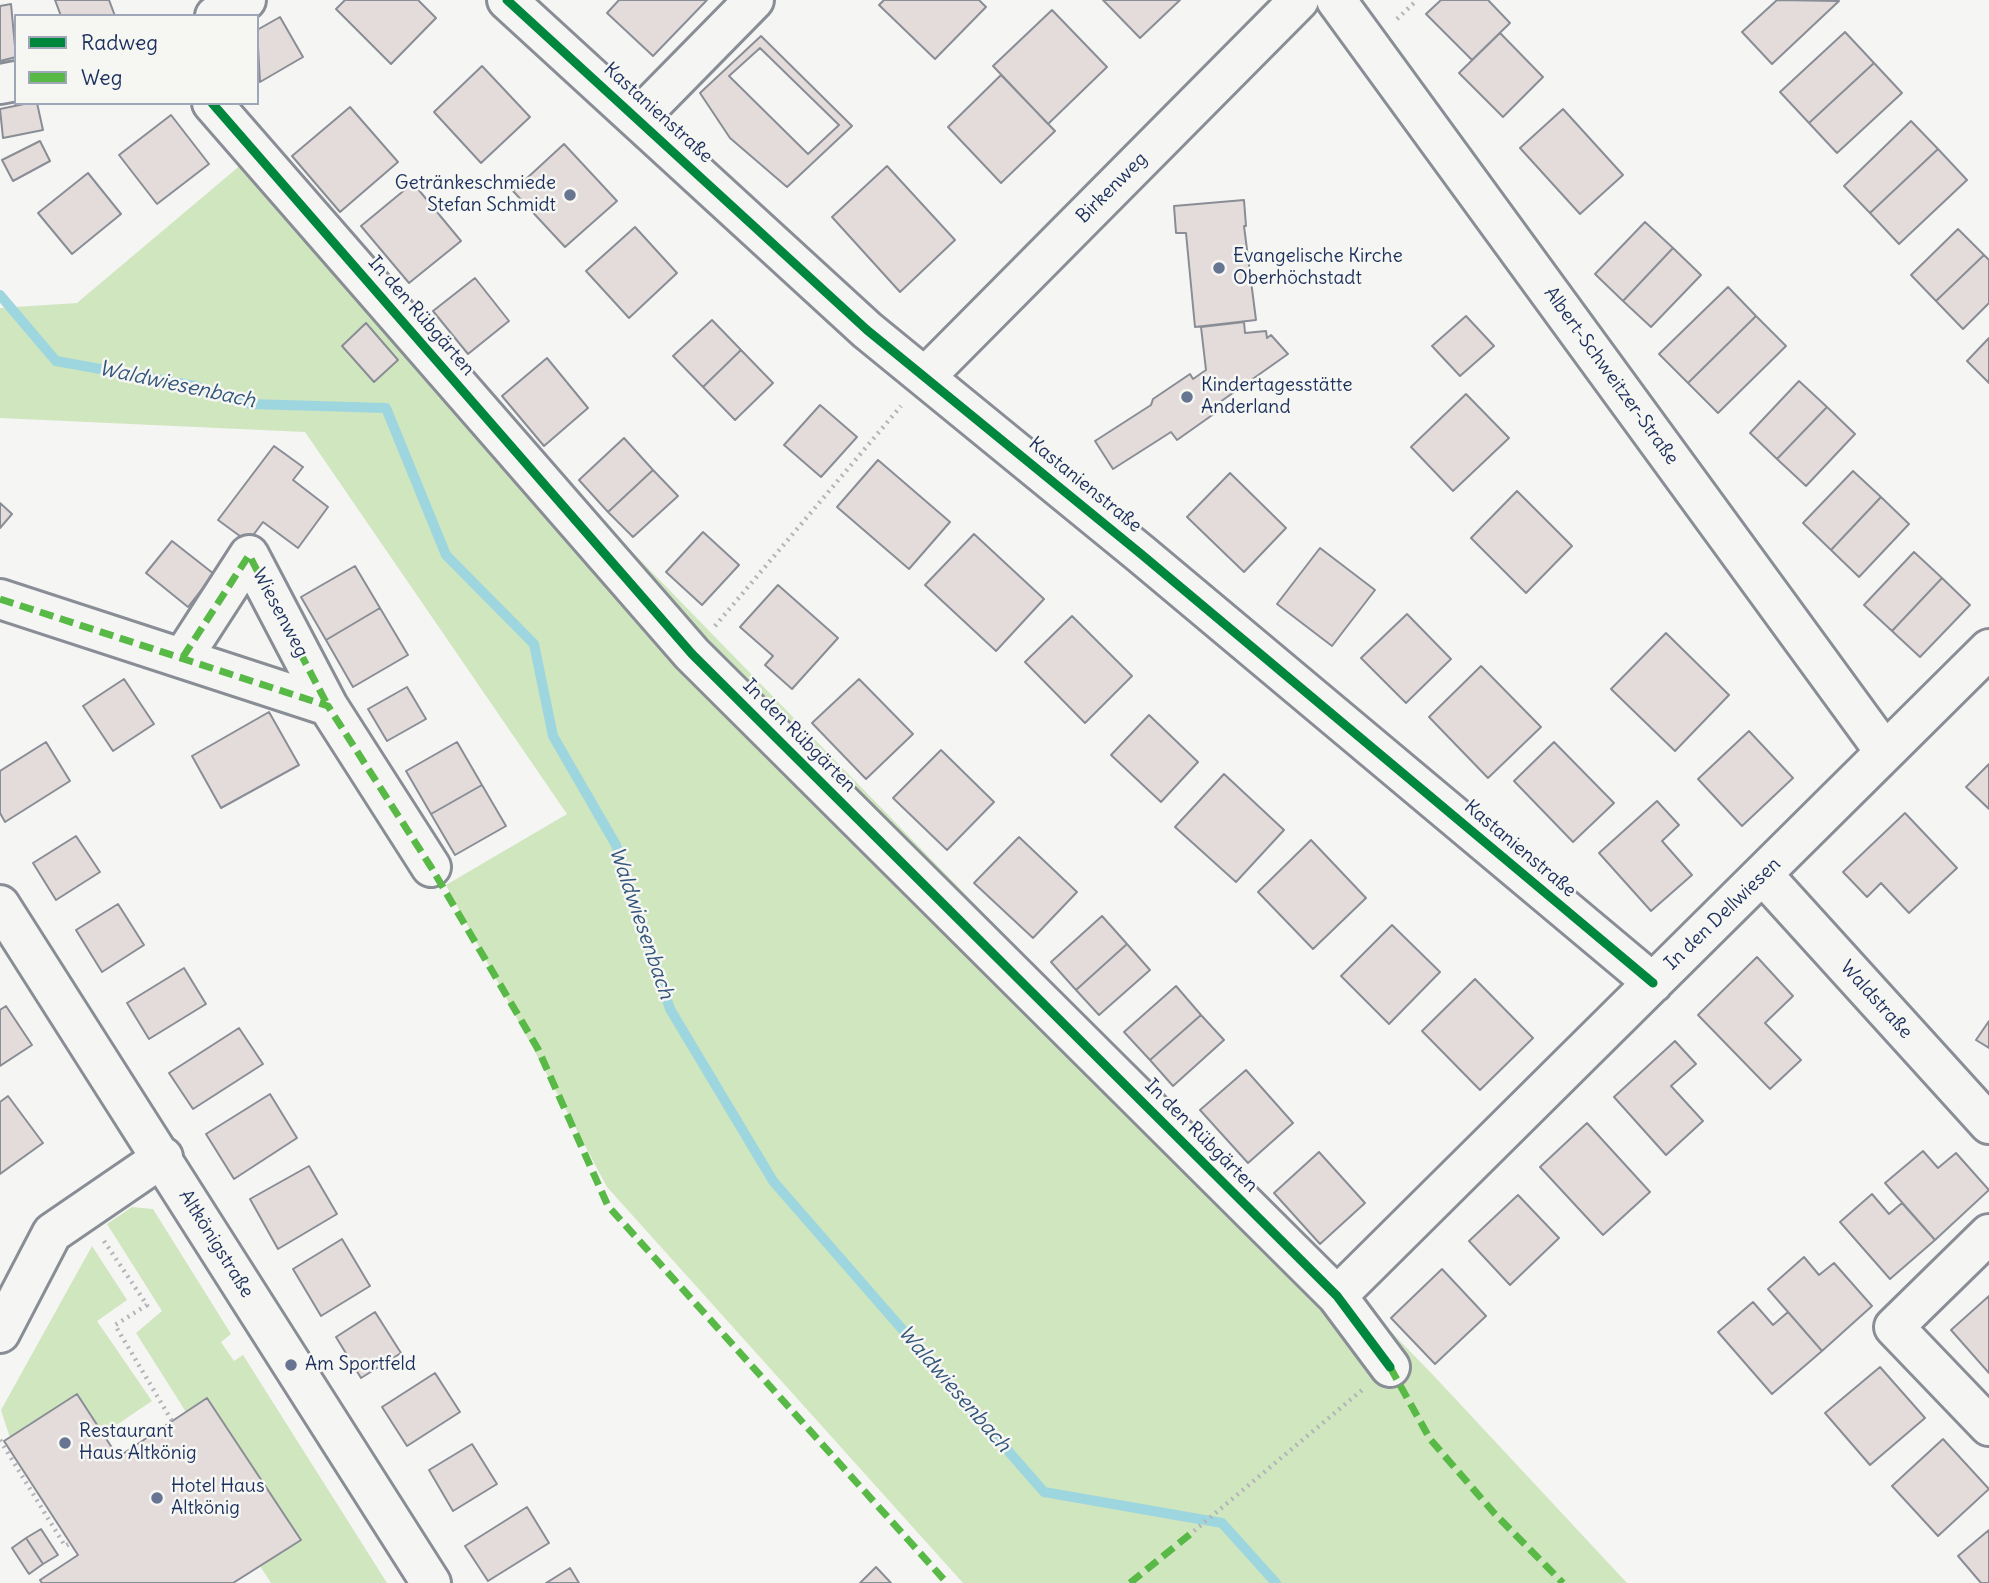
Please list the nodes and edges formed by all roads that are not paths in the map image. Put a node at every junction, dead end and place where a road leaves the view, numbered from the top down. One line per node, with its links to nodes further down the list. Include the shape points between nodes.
1 (246, 0): 6 (street)
2 (507, 0): 8 (street, Kastanienstraße)
3 (754, 0): 8 (street)
4 (1300, 0): 9 (street, Birkenweg)
5 (1336, 0): 14 (street, Albert-Schweitzer-Straße)
6 (219, 14)
7 (214, 105): 22 (street, In den Rübgärten, via 692,654)
8 (638, 118): 9 (street, Kastanienstraße, via 867,330)
9 (925, 376): 18 (street, Kastanienstraße)
10 (0, 600): 12 (street)
11 (1989, 649): 14 (street, In den Dellwiesen)
12 (183, 657): 13 (street); 13 (street, Wiesenweg, via 249,555)
13 (328, 706): 15 (street, Wiesenweg)
14 (1885, 752): 16 (street, In den Dellwiesen)
15 (430, 867)
16 (1764, 876): 18 (street, In den Dellwiesen); 19 (street, Waldstraße)
17 (0, 905): 20 (street, Altkönigstraße)
18 (1653, 983): 22 (street, In den Dellwiesen)
19 (1989, 1124)
20 (163, 1157): 23 (street, via 52,1233); 26 (street, Altkönigstraße)
21 (1989, 1234): 25 (street, via 1894,1327)
22 (1337, 1296): 24 (street, In den Rübgärten)
23 (0, 1334)
24 (1390, 1367)
25 (1989, 1426)
26 (432, 1583)

